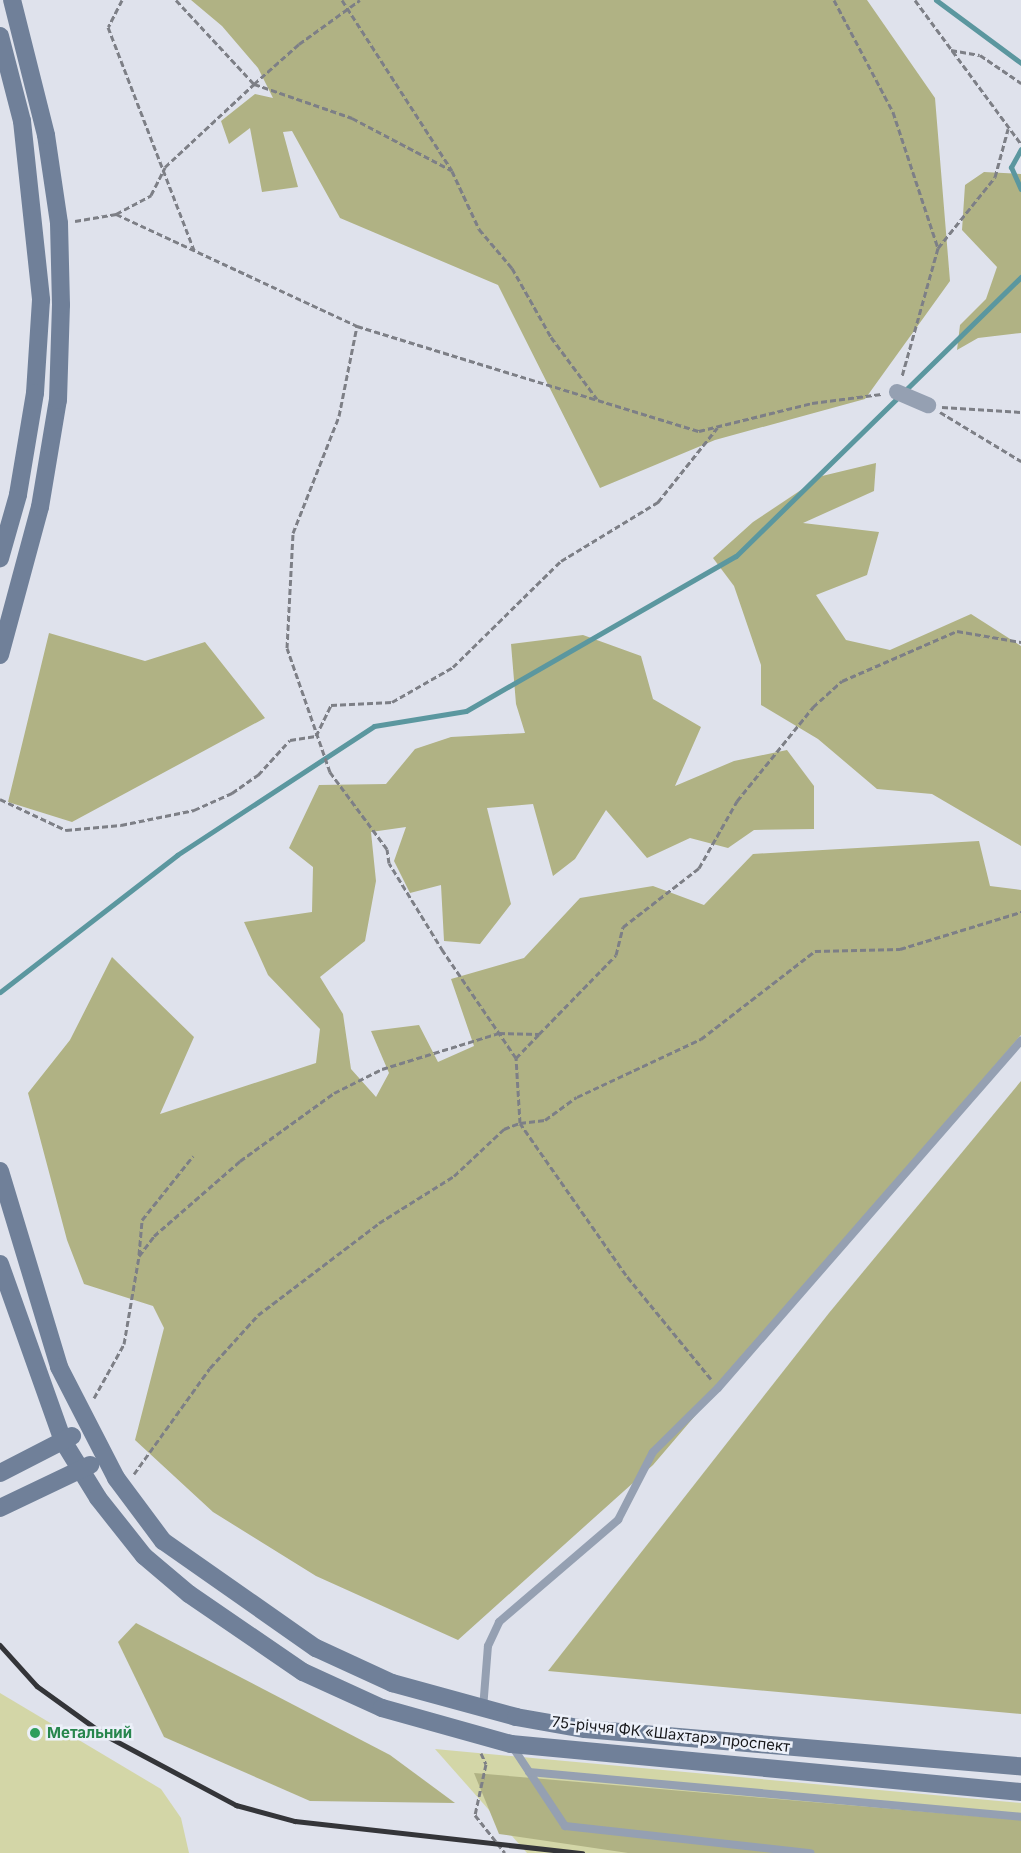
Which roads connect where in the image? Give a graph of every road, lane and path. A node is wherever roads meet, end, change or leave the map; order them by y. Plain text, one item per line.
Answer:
1 (12, 0) edge
2 (122, 0) edge
3 (176, 0) edge
4 (342, 0) edge
5 (360, 0) edge
6 (834, 0) edge
7 (915, 0) edge
8 (348, 9) junction
9 (0, 36) edge
10 (951, 51) junction
11 (1021, 83) edge
12 (254, 84) junction
13 (1008, 129) junction
14 (1021, 144) edge
15 (165, 167) junction
16 (452, 171) junction
17 (116, 214) junction
18 (59, 223) junction
19 (938, 248) junction
20 (194, 250) junction
21 (357, 326) junction
22 (897, 393) junction
23 (597, 399) junction
24 (928, 405) junction
25 (1021, 412) edge
26 (718, 426) junction
27 (1021, 461) edge
28 (0, 558) edge
29 (1021, 642) edge
30 (0, 655) edge
31 (315, 736) junction
32 (0, 799) edge
33 (1021, 912) edge
34 (500, 1033) junction
35 (539, 1034) junction
36 (1021, 1041) edge
37 (516, 1058) junction
38 (520, 1123) junction
39 (193, 1156) dead end
40 (0, 1171) edge
41 (139, 1256) junction
42 (2, 1271) edge
43 (718, 1388) junction
44 (87, 1427) junction
45 (63, 1441) junction
46 (103, 1458) junction
47 (80, 1470) junction
48 (0, 1473) edge
49 (125, 1491) junction
50 (0, 1508) edge
51 (483, 1709) junction
52 (474, 1735) junction
53 (511, 1744) junction
54 (1021, 1766) edge
55 (530, 1772) junction
56 (1021, 1792) edge
57 (1021, 1817) edge
58 (505, 1853) edge
59 (811, 1853) edge

1 - 18 main road
2 - 15 path
3 - 12 path
4 - 8 path
5 - 8 path
6 - 19 path
7 - 10 path
8 - 12 path
8 - 16 path
9 - 28 main road
10 - 11 path
10 - 13 path
12 - 15 path
12 - 16 path
13 - 14 path
13 - 19 path
15 - 17 path
15 - 20 path
16 - 23 path
17 - 18 path
17 - 20 path
18 - 30 main road
19 - 22 path
20 - 21 path
21 - 23 path
21 - 31 path
22 - 24 street
22 - 26 path
23 - 26 path
24 - 25 path
24 - 27 path
26 - 31 path
29 - 35 path
31 - 32 path
31 - 34 path
33 - 38 path
34 - 35 path
34 - 37 path
34 - 41 path
35 - 37 path
36 - 43 lane
37 - 38 path
38 - 43 path
38 - 49 path
39 - 41 path
40 - 44 main road, 75-річчя ФК «Шахтар» проспект
41 - 44 path
42 - 45 main road, 75-річчя ФК «Шахтар» проспект
43 - 51 lane
44 - 45 main road
44 - 46 main road, 75-річчя ФК «Шахтар» проспект
45 - 47 main road, 75-річчя ФК «Шахтар» проспект
45 - 48 main road
46 - 47 main road
46 - 49 main road, 75-річчя ФК «Шахтар» проспект
47 - 50 main road
47 - 52 main road, 75-річчя ФК «Шахтар» проспект
49 - 51 main road, 75-річчя ФК «Шахтар» проспект
51 - 54 main road, 75-річчя ФК «Шахтар» проспект
52 - 53 main road, 75-річчя ФК «Шахтар» проспект
52 - 58 path
53 - 55 lane
53 - 56 main road, 75-річчя ФК «Шахтар» проспект
55 - 57 lane
55 - 59 lane

